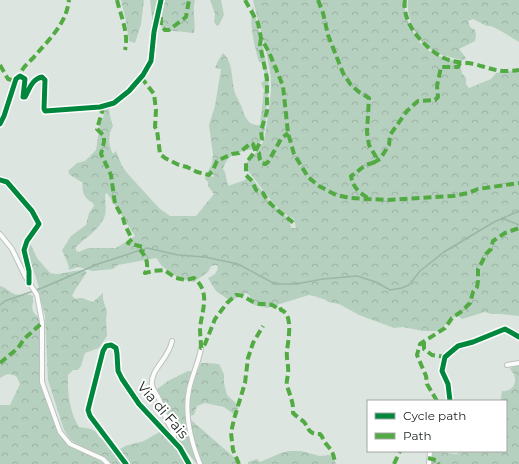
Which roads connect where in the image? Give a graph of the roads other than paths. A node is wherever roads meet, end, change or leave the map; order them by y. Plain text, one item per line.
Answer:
1 (161, 0) edge
2 (0, 124) edge
3 (0, 180) edge
4 (0, 234) edge
5 (29, 282) junction
6 (519, 337) edge
7 (172, 341) dead end
8 (201, 348) dead end
9 (519, 363) edge
10 (507, 365) dead end
11 (450, 400) edge
12 (174, 442) junction
13 (430, 452) edge
14 (108, 464) edge
15 (126, 464) edge
16 (189, 464) edge
17 (200, 464) edge
18 (429, 464) edge

1 - 2 street
3 - 5 street
4 - 5 street
5 - 14 street
6 - 11 street
7 - 12 street
8 - 17 street
9 - 10 street
12 - 15 street, Via di Fais
12 - 16 street, Via di Fais
13 - 18 street

